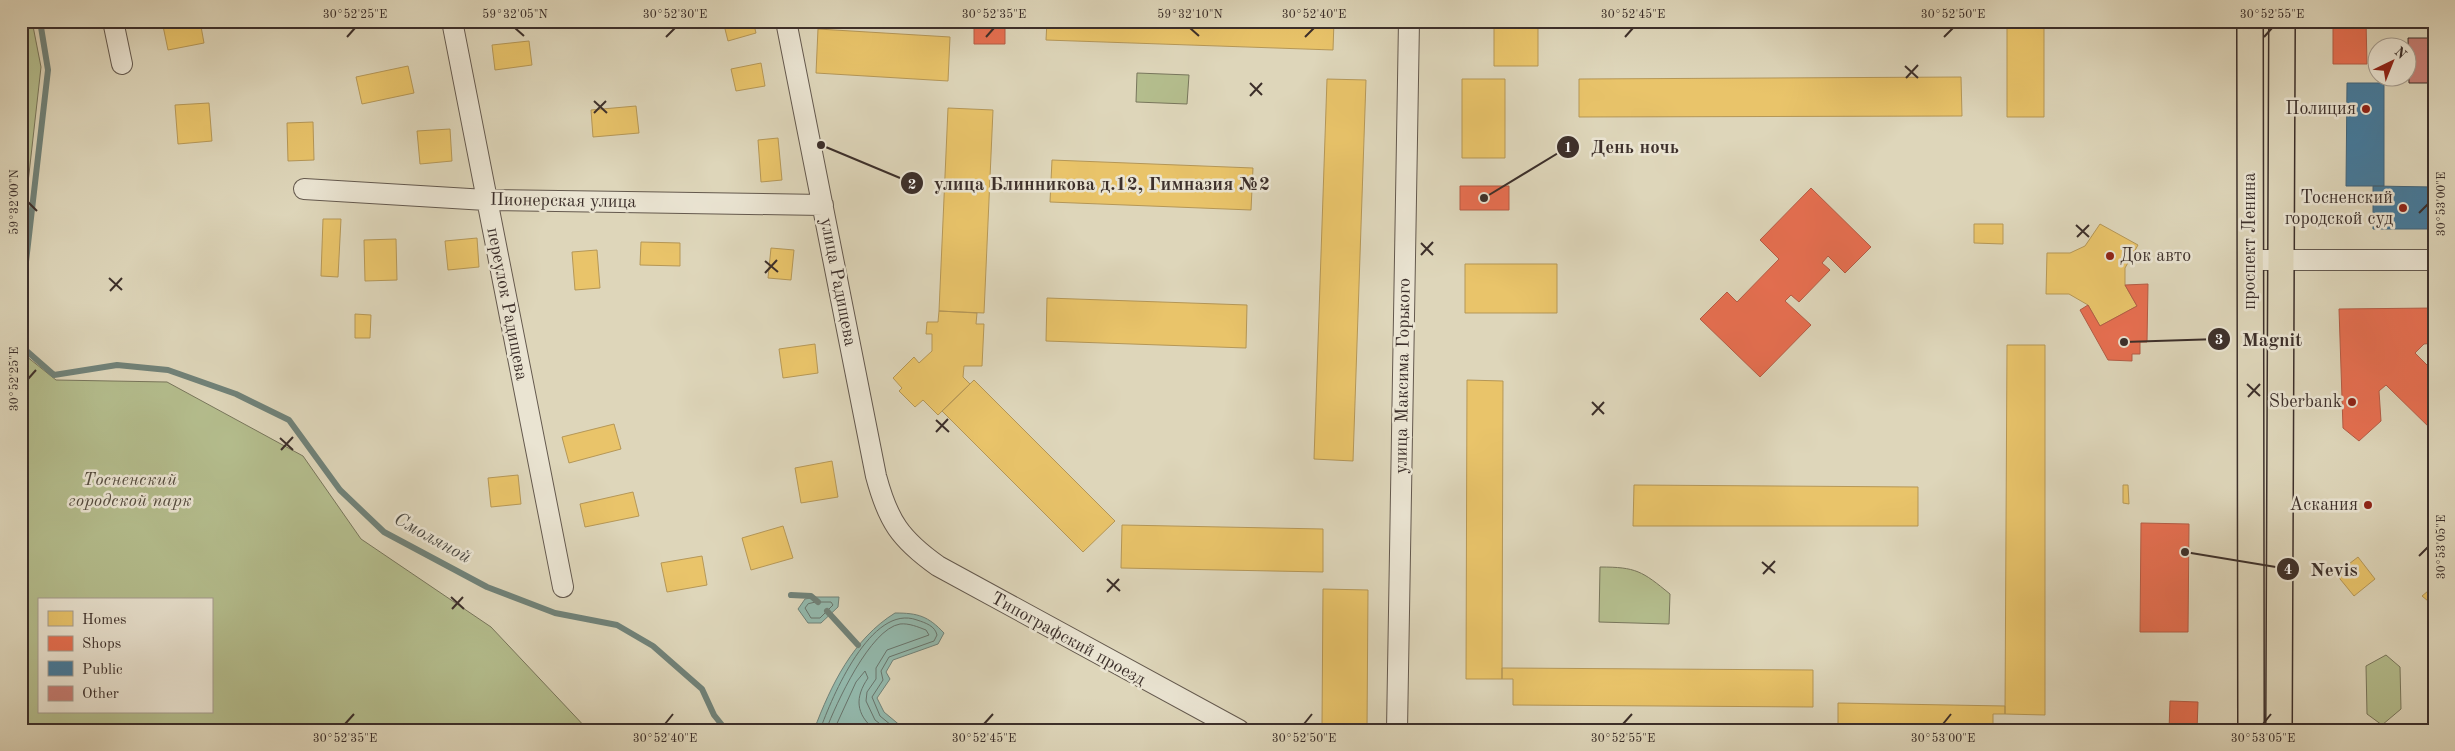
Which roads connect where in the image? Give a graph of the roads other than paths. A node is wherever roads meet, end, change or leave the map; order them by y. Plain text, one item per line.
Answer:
1 (113, 21) edge
2 (452, 21) edge
3 (786, 21) edge
4 (1409, 21) edge
5 (2250, 21) edge
6 (2282, 21) edge
7 (122, 64) dead end
8 (304, 189) dead end
9 (486, 200) junction
10 (822, 205) junction
11 (2250, 260) junction
12 (2281, 260) junction
13 (2434, 260) edge
14 (904, 538) joint
15 (563, 587) dead end
16 (1239, 730) edge
17 (1397, 730) edge
18 (2250, 730) edge
19 (2279, 730) edge

1 - 7 street
2 - 9 street, переулок Радищева
3 - 10 street, улица Радищева
4 - 17 street, улица Максима Горького
5 - 11 main road, проспект Ленина
6 - 12 main road, проспект Ленина
8 - 9 street, Пионерская улица
9 - 10 street, Пионерская улица
9 - 15 street, переулок Радищева
10 - 14 street, улица Радищева
11 - 12 street
11 - 18 main road, проспект Ленина
12 - 13 street
12 - 19 main road, проспект Ленина
14 - 16 street, Типографский проезд

